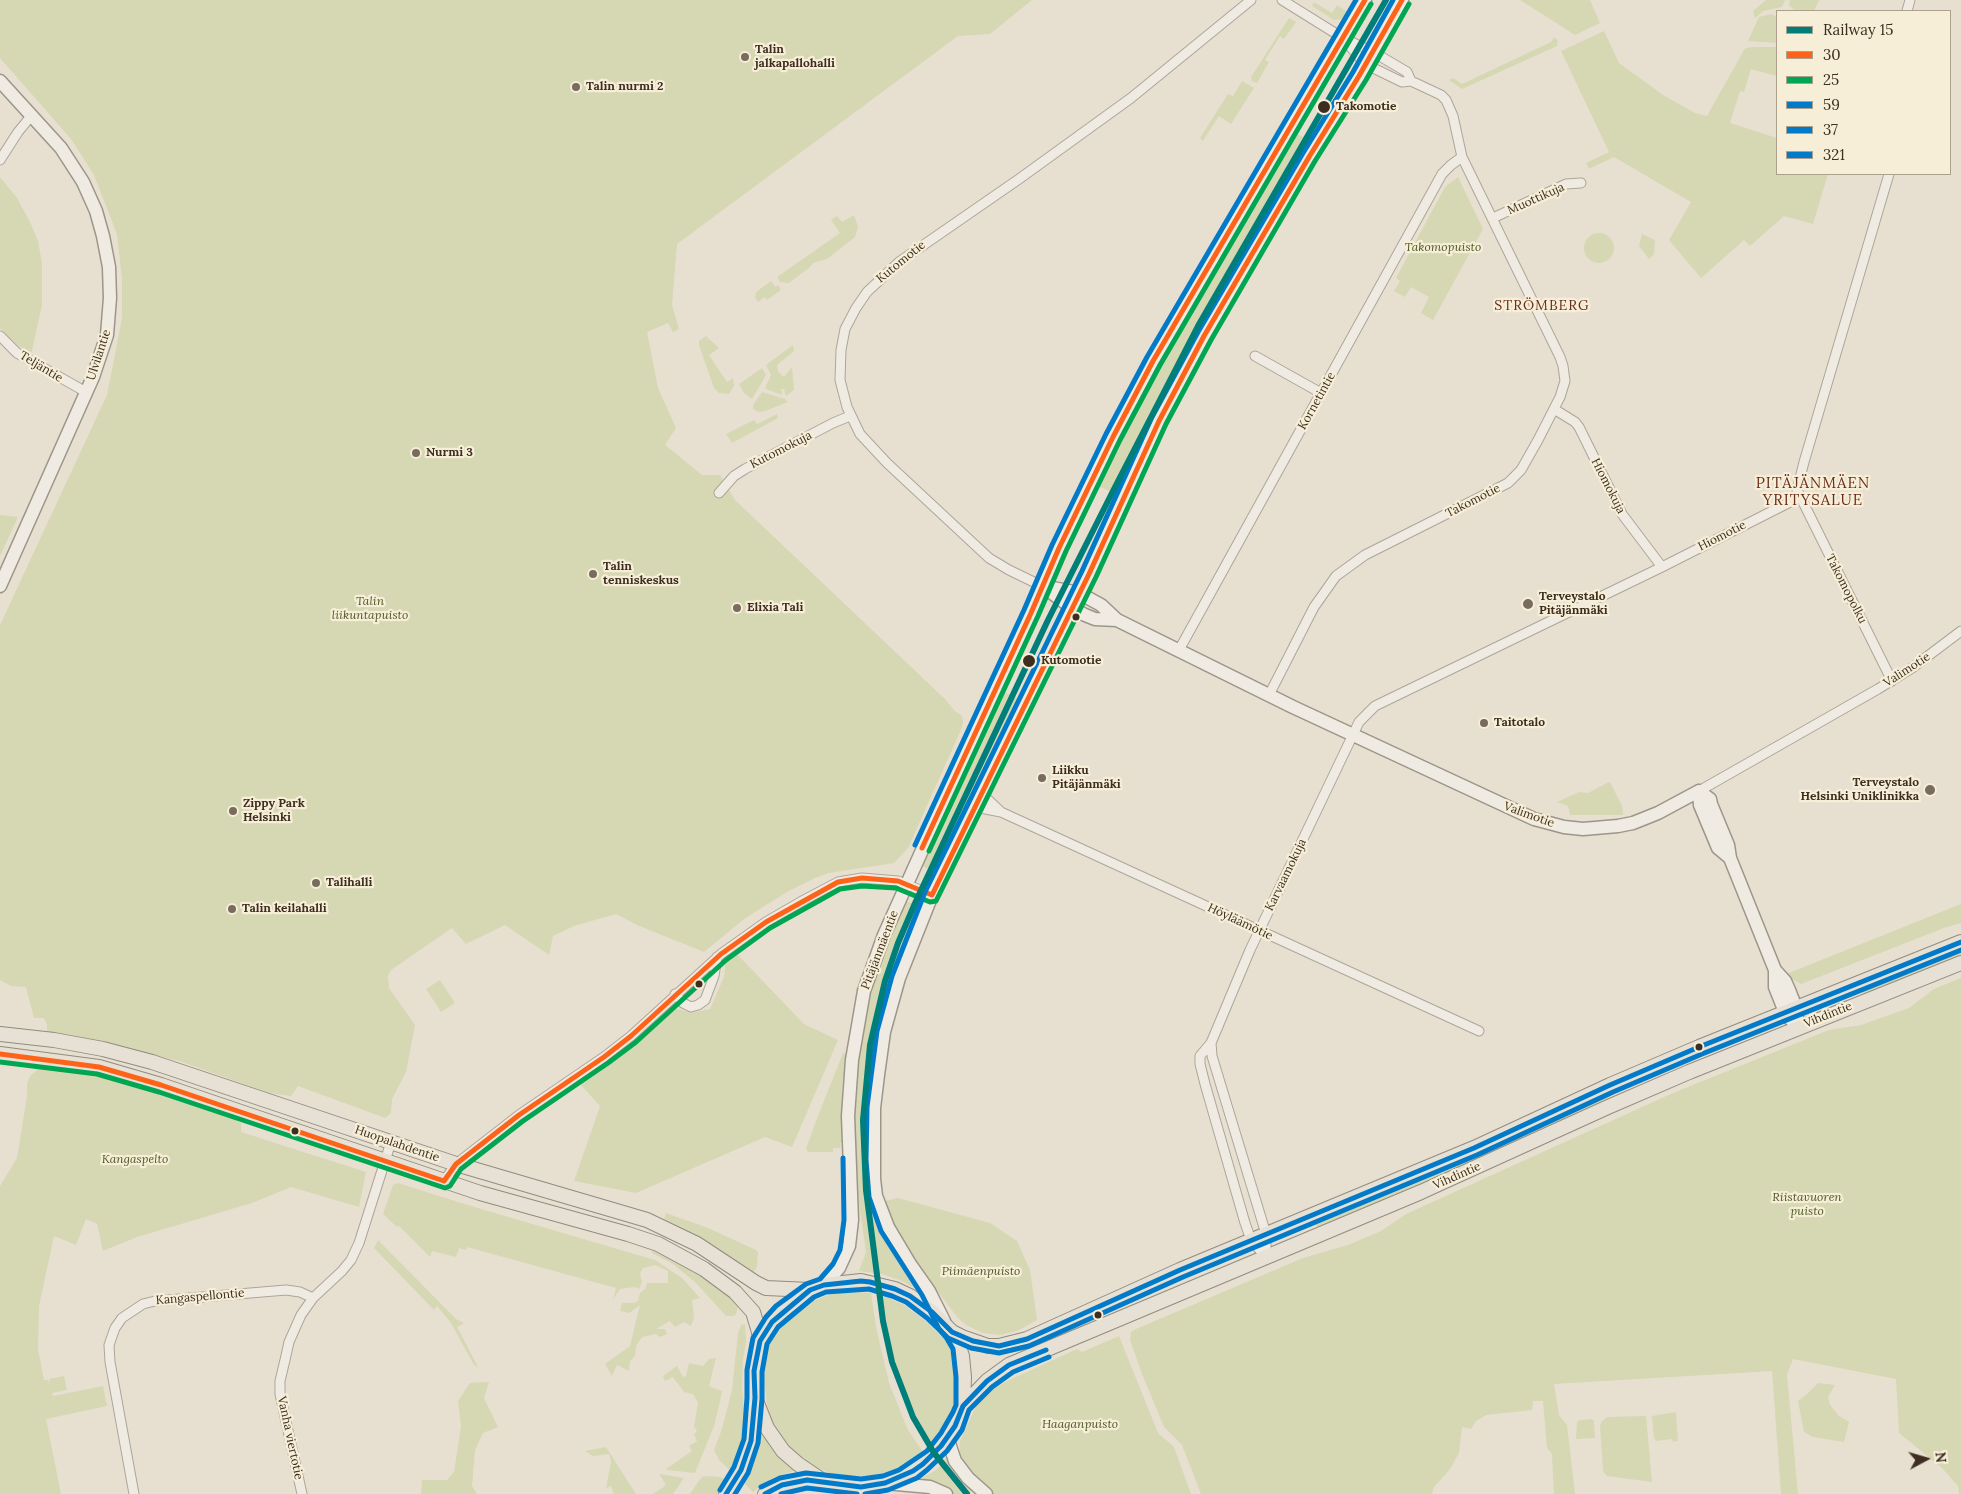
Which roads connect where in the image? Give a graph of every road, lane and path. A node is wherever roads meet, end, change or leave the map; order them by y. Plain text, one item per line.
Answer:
1 (1252, 0) edge
2 (1282, 0) edge
3 (1365, 0) edge
4 (1402, 0) edge
5 (1343, 38) junction
6 (1373, 52) junction
7 (1366, 64) junction
8 (0, 81) edge
9 (1411, 81) junction
10 (32, 115) junction
11 (1462, 157) junction
12 (0, 160) edge
13 (1889, 175) edge
14 (1581, 183) dead end
15 (1493, 218) junction
16 (0, 336) edge
17 (1255, 356) dead end
18 (86, 392) junction
19 (1321, 393) junction
20 (1554, 409) junction
21 (850, 416) junction
22 (720, 493) dead end
23 (1800, 497) junction
24 (1662, 567) junction
25 (0, 586) edge
26 (1042, 586) junction
27 (1080, 593) junction
28 (1072, 608) junction
29 (1117, 620) junction
30 (1961, 632) edge
31 (1179, 650) junction
32 (1892, 681) junction
33 (1269, 695) junction
34 (1353, 735) junction
35 (1699, 791) junction
36 (982, 794) junction
37 (975, 807) junction
38 (1001, 812) junction
39 (906, 884) junction
40 (932, 895) junction
41 (1259, 931) junction
42 (1961, 942) edge
43 (717, 957) junction
44 (1961, 963) edge
45 (675, 994) junction
46 (1790, 1010) junction
47 (1798, 1027) junction
48 (1479, 1031) dead end
49 (0, 1034) edge
50 (1211, 1043) junction
51 (0, 1054) edge
52 (391, 1142) junction
53 (385, 1161) junction
54 (456, 1164) junction
55 (444, 1181) junction
56 (1266, 1234) junction
57 (1251, 1240) junction
58 (1266, 1257) junction
59 (824, 1285) junction
60 (810, 1290) junction
61 (313, 1298) junction
62 (949, 1328) junction
63 (760, 1341) junction
64 (755, 1398) junction
65 (963, 1406) junction
66 (947, 1437) junction
67 (823, 1481) junction
68 (885, 1483) junction
69 (134, 1494) edge
70 (302, 1494) edge
71 (726, 1494) edge
72 (765, 1494) edge
73 (946, 1494) edge
74 (986, 1494) edge

1 - 21 street, Kutomotie
2 - 5 street
3 - 5 main road, Pitäjänmäentie
4 - 6 main road
5 - 6 street, Takomotie
5 - 7 street, Takomotie
5 - 26 main road, Pitäjänmäentie
6 - 7 main road
6 - 9 street, Takomotie
7 - 9 street, Takomotie
7 - 27 main road
8 - 10 main road, Ulvilantie
9 - 11 street, Takomotie
10 - 12 street
10 - 18 main road, Ulvilantie
11 - 15 street, Takomotie
11 - 19 street, Kornetintie
13 - 23 street
14 - 15 street, Muottikuja
15 - 20 street, Takomotie
16 - 18 street, Teljäntie
17 - 19 street
18 - 25 main road, Ulvilantie
19 - 31 street, Kornetintie
20 - 24 street, Hiomokuja
20 - 33 street, Takomotie
21 - 22 street, Kutomokuja
21 - 26 street, Kutomotie
23 - 24 street, Hiomotie
23 - 32 street, Takomopolku
24 - 34 street, Hiomotie
26 - 27 main road, Valimotie
26 - 28 main road, Valimotie
26 - 39 main road, Pitäjänmäentie
27 - 28 main road
27 - 29 main road, Valimotie
28 - 29 main road, Valimotie
28 - 36 main road
29 - 31 main road, Valimotie
30 - 32 street, Valimotie
31 - 33 main road, Valimotie
32 - 35 street, Valimotie
33 - 34 main road, Valimotie
34 - 35 main road, Valimotie
34 - 41 street, Karvaamokuja
35 - 46 main road
36 - 37 main road
36 - 38 street, Höyläämötie
37 - 38 street, Höyläämötie
37 - 40 main road
38 - 41 street, Höyläämötie
39 - 40 street
39 - 43 street
39 - 59 main road, Pitäjänmäentie
40 - 62 main road
41 - 48 street, Höyläämötie
41 - 50 street, Karvaamokuja
42 - 46 main road, Vihdintie
43 - 45 street
43 - 45 street
44 - 47 main road, Vihdintie
45 - 54 street
46 - 47 main road
46 - 56 main road, Vihdintie
47 - 58 main road, Vihdintie
49 - 52 main road, Huopalahdentie
50 - 56 street
50 - 57 street, Karvaamokuja
51 - 53 main road, Huopalahdentie
52 - 53 street, Vanha viertotie
52 - 54 main road, Huopalahdentie
53 - 55 main road, Huopalahdentie
53 - 61 street, Vanha viertotie
54 - 55 street
54 - 60 main road, Huopalahdentie
55 - 63 main road, Huopalahdentie
56 - 57 main road, Vihdintie
56 - 58 street
57 - 58 street, Karvaamokuja
57 - 62 main road, Vihdintie
58 - 65 main road, Vihdintie
59 - 60 main road
59 - 62 main road
60 - 63 main road
61 - 69 street, Kangaspellontie
61 - 70 street, Vanha viertotie
62 - 65 main road
63 - 64 main road
64 - 67 main road
64 - 71 main road
65 - 66 main road
66 - 68 main road
66 - 74 main road
67 - 68 main road
67 - 72 main road
68 - 73 main road

